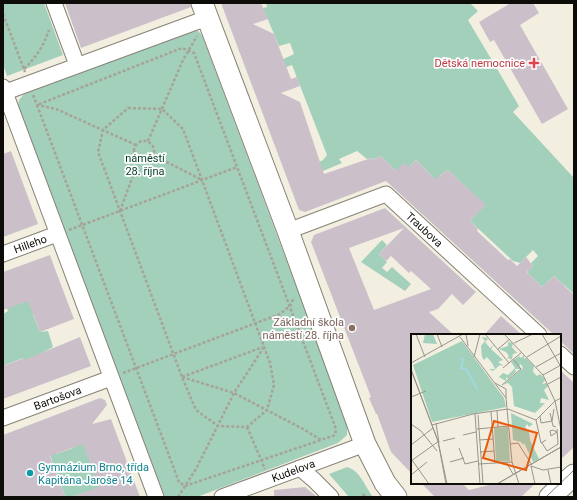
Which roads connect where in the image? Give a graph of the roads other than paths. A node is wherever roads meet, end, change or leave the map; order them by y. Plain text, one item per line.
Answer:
1 (55, 6) edge
2 (204, 10) edge
3 (77, 65) junction
4 (4, 91) edge
5 (288, 231) junction
6 (58, 234) junction
7 (3, 254) edge
8 (538, 334) edge
9 (561, 355) edge
10 (574, 367) edge
11 (111, 378) junction
12 (3, 418) edge
13 (364, 444) junction
14 (300, 468) junction
15 (574, 474) edge
16 (156, 497) edge
17 (222, 497) edge
18 (331, 497) edge
19 (396, 497) edge
20 (550, 497) edge

1 - 3 street
2 - 3 street
2 - 5 street
3 - 4 street
4 - 6 street
5 - 8 street, Traubova
5 - 13 street
6 - 7 street, Hilleho
6 - 11 street
9 - 10 street
11 - 12 street, Bartošova
11 - 16 street
13 - 14 street, Kudelova
13 - 19 street
14 - 17 street, Kudelova
14 - 18 street
15 - 20 street

